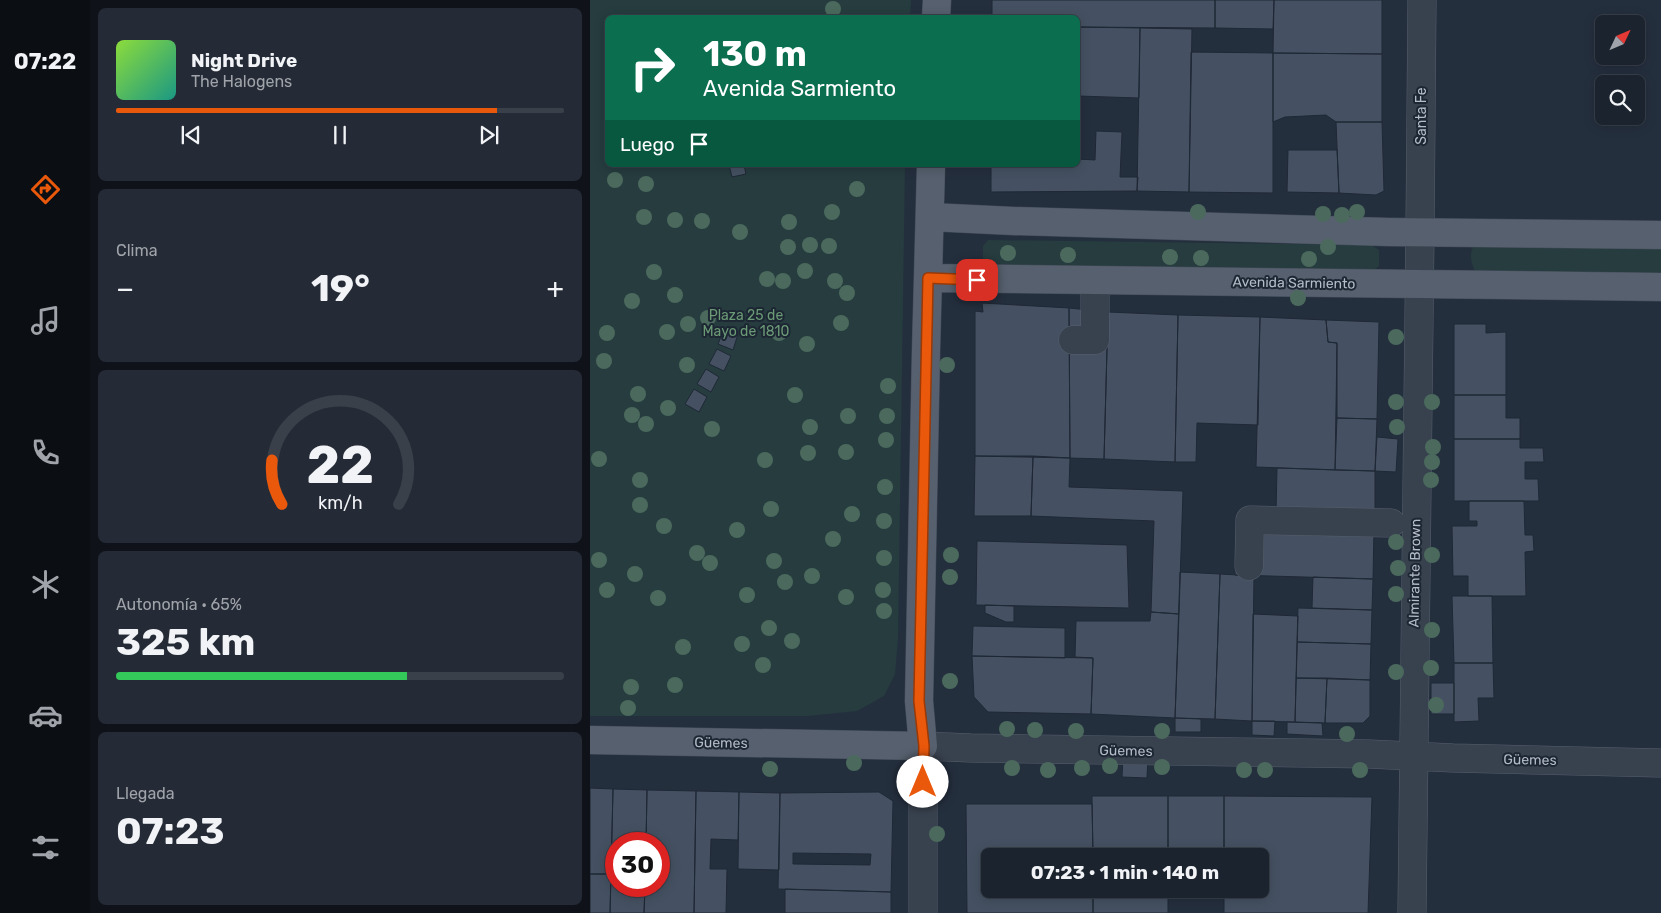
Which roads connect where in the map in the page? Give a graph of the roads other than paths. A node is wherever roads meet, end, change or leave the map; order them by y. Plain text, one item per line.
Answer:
1 (937, 0) edge
2 (1422, 0) edge
3 (936, 15) edge
4 (931, 167) edge
5 (930, 226) junction
6 (1420, 232) junction
7 (1661, 236) edge
8 (928, 278) junction
9 (1095, 281) junction
10 (1419, 284) junction
11 (1661, 287) edge
12 (1073, 340) dead end
13 (1391, 523) dead end
14 (1249, 566) dead end
15 (590, 740) edge
16 (924, 746) junction
17 (1413, 757) junction
18 (1661, 763) edge
19 (922, 913) edge
20 (1412, 913) edge

1 - 3 main road
2 - 6 street, Santa Fe
4 - 5 main road
5 - 6 main road
5 - 8 main road
6 - 7 main road
6 - 10 street, Almirante Brown
8 - 9 main road, Avenida Sarmiento
8 - 16 main road
9 - 10 main road, Avenida Sarmiento
9 - 12 street
10 - 11 main road, Avenida Sarmiento
10 - 17 street, Almirante Brown
13 - 14 street
15 - 16 main road, Güemes
16 - 17 street, Güemes
16 - 19 street
17 - 18 street, Güemes
17 - 20 street, Almirante Brown

